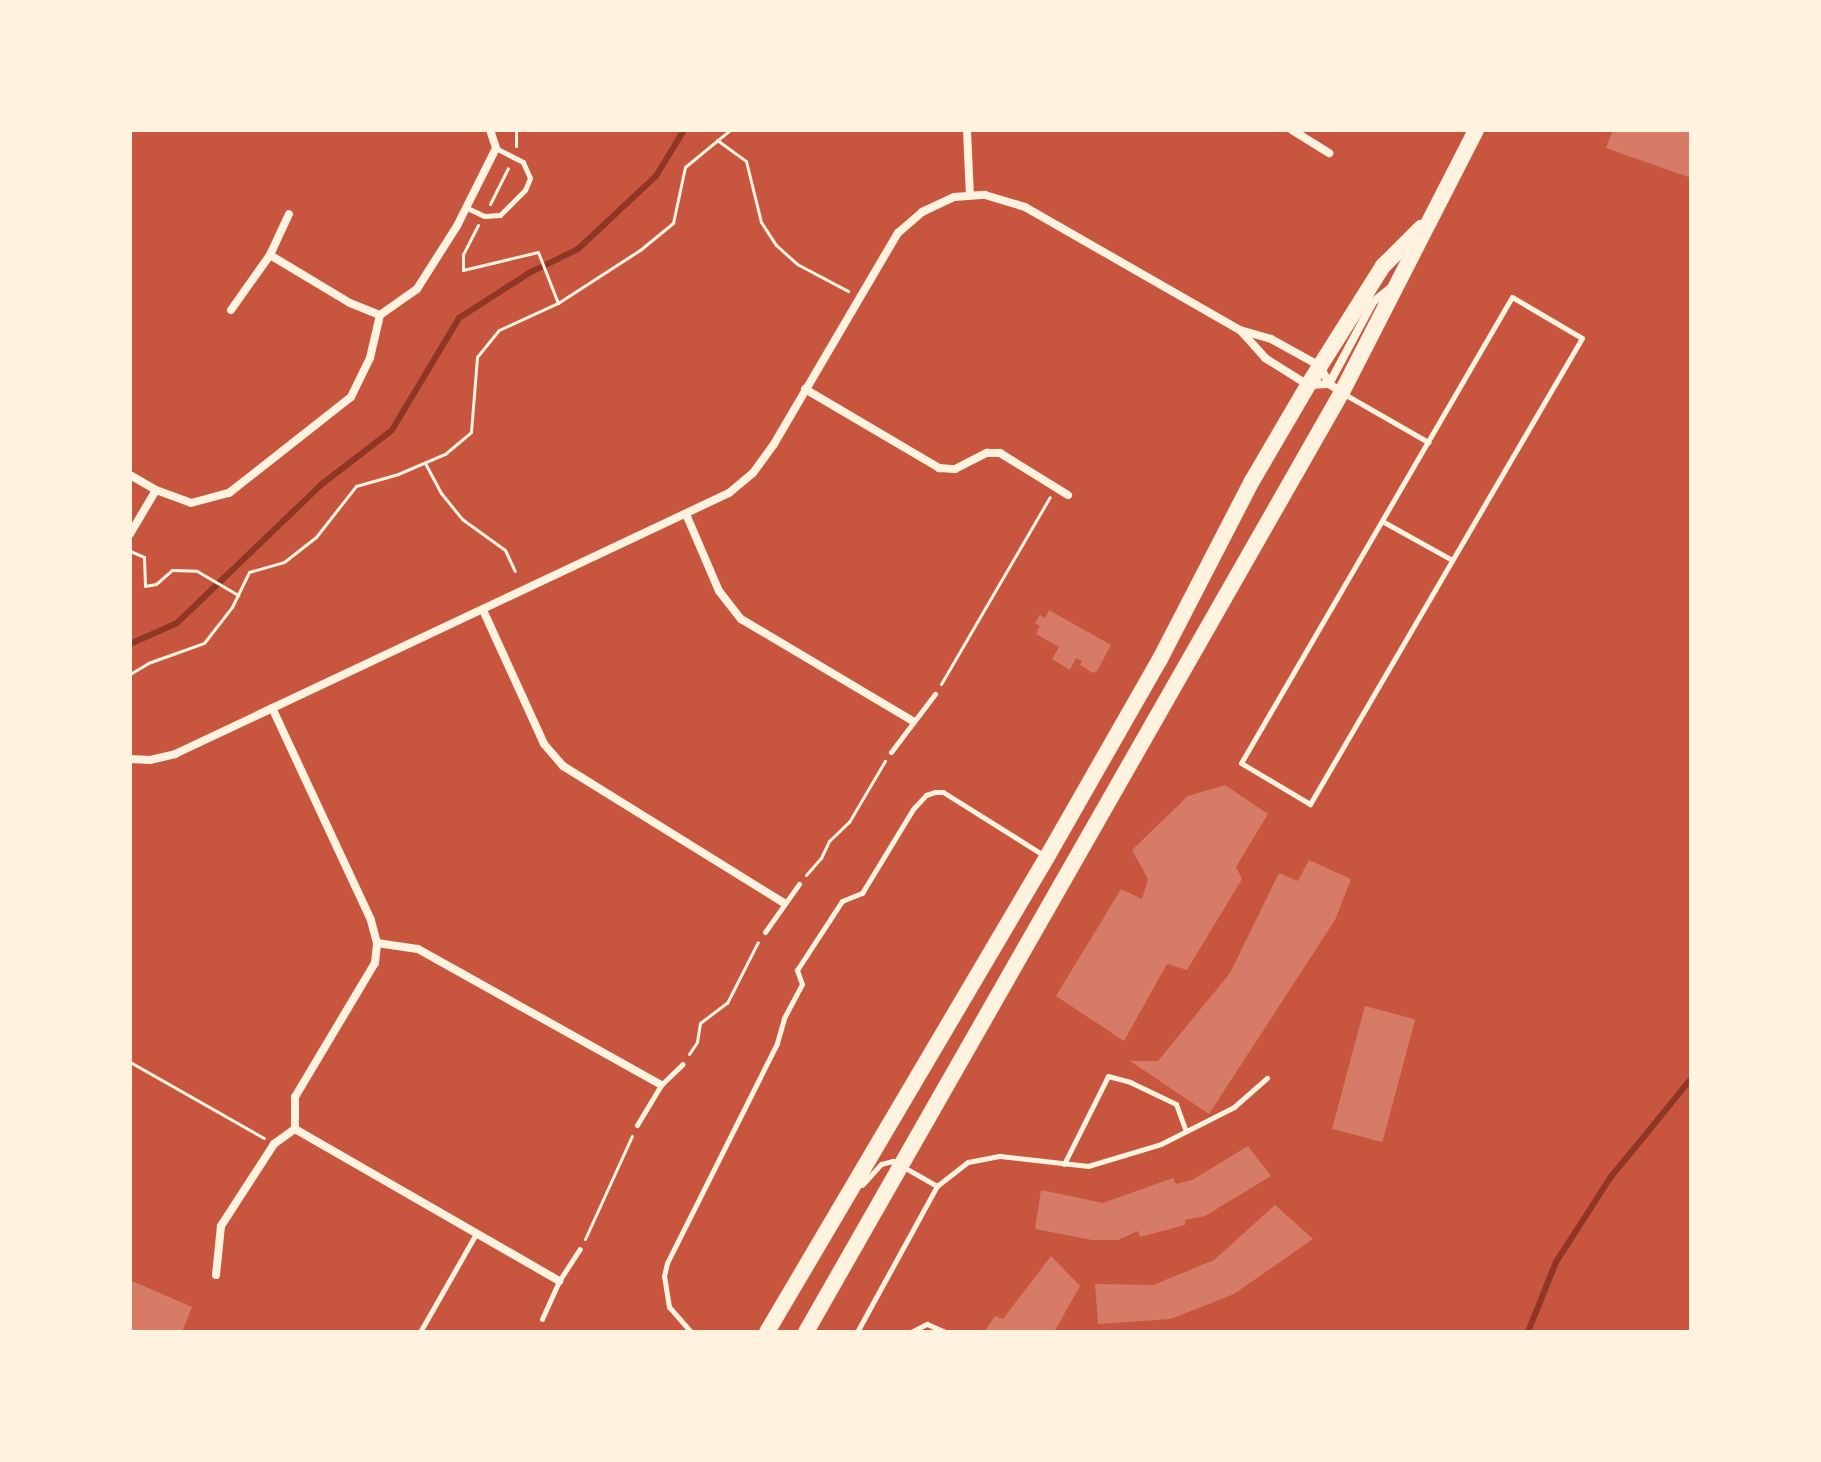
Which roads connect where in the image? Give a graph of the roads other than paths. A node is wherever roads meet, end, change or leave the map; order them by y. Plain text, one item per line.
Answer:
1 (490, 130) edge
2 (967, 130) edge
3 (1292, 130) edge
4 (1476, 130) edge
5 (496, 148) junction
6 (1329, 153) dead end
7 (970, 195) junction
8 (465, 207) junction
9 (289, 214) dead end
10 (1433, 215) junction
11 (270, 255) junction
12 (231, 310) dead end
13 (380, 315) junction
14 (1240, 330) junction
15 (1320, 366) junction
16 (1308, 385) junction
17 (1336, 388) junction
18 (805, 389) junction
19 (1428, 442) junction
20 (130, 475) edge
21 (156, 490) junction
22 (1068, 495) dead end
23 (686, 514) junction
24 (1382, 521) junction
25 (130, 534) edge
26 (1452, 560) junction
27 (483, 610) junction
28 (935, 694) road end
29 (272, 708) junction
30 (913, 721) junction
31 (891, 752) road end
32 (130, 759) edge
33 (1047, 857) junction
34 (799, 884) road end
35 (784, 903) junction
36 (765, 932) road end
37 (377, 943) junction
38 (683, 1064) road end
39 (1267, 1078) dead end
40 (661, 1085) junction
41 (637, 1125) road end
42 (295, 1129) junction
43 (1186, 1131) junction
44 (1064, 1164) junction
45 (901, 1165) junction
46 (937, 1186) junction
47 (845, 1203) junction
48 (476, 1234) junction
49 (580, 1249) road end
50 (216, 1275) dead end
51 (559, 1281) junction
52 (542, 1319) dead end
53 (420, 1332) edge
54 (691, 1332) edge
55 (767, 1332) edge
56 (806, 1332) edge
57 (857, 1332) edge
58 (911, 1332) edge
59 (945, 1332) edge

1 - 5 street
2 - 7 street
3 - 6 street
4 - 10 main road
5 - 8 street
5 - 8 lane
7 - 14 street
7 - 18 street
8 - 13 street
9 - 11 street
10 - 15 main road
10 - 17 main road
11 - 12 street
11 - 13 street
13 - 21 street
14 - 15 street
14 - 16 street
15 - 16 main road
15 - 17 street
16 - 17 street
16 - 33 main road
17 - 19 lane
17 - 45 main road
18 - 22 street
18 - 23 street
19 - 24 lane
19 - 26 lane
20 - 21 street
21 - 25 street
23 - 27 street
23 - 30 street
24 - 26 lane
24 - 26 lane
27 - 29 street
27 - 35 street
28 - 30 lane
29 - 32 street
29 - 37 street
30 - 31 lane
33 - 47 main road
33 - 54 lane
34 - 35 lane
35 - 36 lane
37 - 40 street
37 - 42 street
38 - 40 lane
39 - 43 lane
40 - 41 lane
42 - 48 street
42 - 50 street
43 - 44 lane
43 - 44 lane
44 - 46 lane
45 - 46 lane
45 - 47 lane
45 - 56 main road
46 - 57 lane
47 - 55 main road
48 - 51 street
48 - 53 lane
49 - 51 lane
51 - 52 lane
58 - 59 lane

